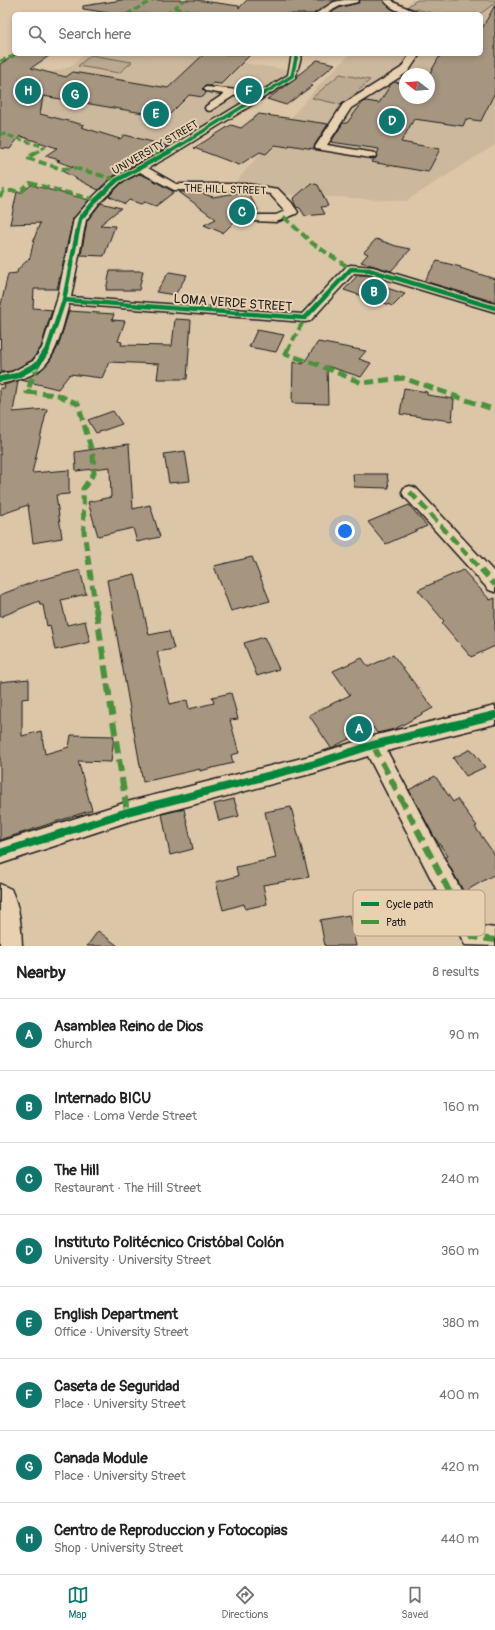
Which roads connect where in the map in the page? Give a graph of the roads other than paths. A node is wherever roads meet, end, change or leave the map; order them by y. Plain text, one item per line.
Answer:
1 (355, 0) edge
2 (388, 0) edge
3 (323, 12) edge
4 (411, 12) edge
5 (297, 56) edge
6 (414, 56) edge
7 (209, 89) dead end
8 (233, 92) junction
9 (263, 95) junction
10 (210, 108) dead end
11 (371, 155) dead end
12 (141, 168) junction
13 (258, 218) dead end
14 (64, 300) junction
15 (495, 308) edge
16 (0, 379) edge
17 (410, 492) dead end
18 (495, 585) edge
19 (495, 715) edge
20 (373, 745) junction
21 (0, 852) edge
22 (453, 890) edge
23 (0, 900) edge
24 (6, 946) edge

1 - 3 street
2 - 4 street
5 - 9 street, UNIVERSITY STREET
6 - 11 street
7 - 8 street
8 - 9 street
8 - 10 street
9 - 12 street, UNIVERSITY STREET
12 - 13 street, THE HILL STREET
12 - 14 street, UNIVERSITY STREET
14 - 15 street, LOMA VERDE STREET
14 - 16 street, UNIVERSITY STREET
17 - 18 street
19 - 20 street
20 - 21 street
20 - 22 street
23 - 24 highway

